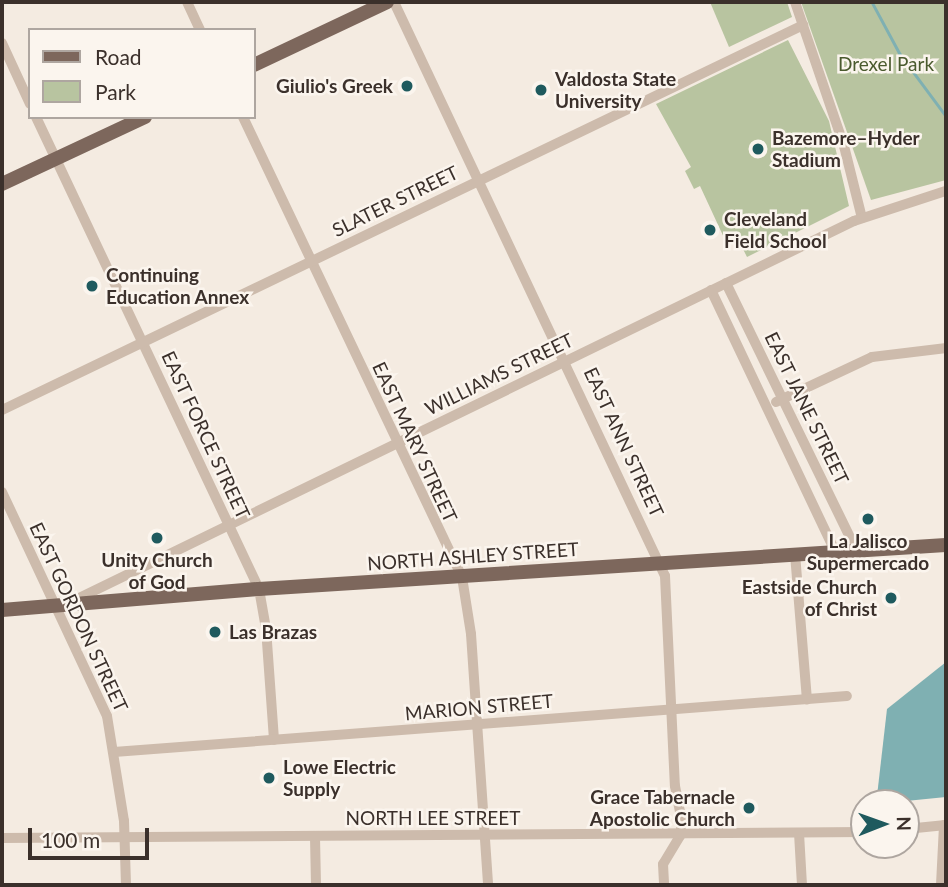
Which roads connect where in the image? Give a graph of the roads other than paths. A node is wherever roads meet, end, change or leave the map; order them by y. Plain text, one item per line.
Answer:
1 (187, 2) edge
2 (387, 2) edge
3 (394, 2) edge
4 (795, 2) edge
5 (803, 25) junction
6 (199, 28) edge
7 (2, 43) edge
8 (256, 64) edge
9 (28, 100) edge
10 (37, 119) edge
11 (141, 119) edge
12 (244, 119) edge
13 (56, 159) junction
14 (479, 180) junction
15 (2, 184) edge
16 (946, 191) edge
17 (862, 218) junction
18 (311, 261) junction
19 (726, 283) junction
20 (711, 290) junction
21 (143, 342) junction
22 (946, 348) edge
23 (567, 361) junction
24 (782, 398) junction
25 (767, 406) junction
26 (2, 410) edge
27 (396, 443) junction
28 (2, 492) edge
29 (229, 523) junction
30 (946, 545) edge
31 (856, 550) junction
32 (835, 551) junction
33 (795, 554) junction
34 (661, 564) junction
35 (462, 577) junction
36 (259, 589) junction
37 (73, 601) junction
38 (54, 603) junction
39 (2, 610) edge
40 (847, 696) dead end
41 (807, 700) junction
42 (674, 708) junction
43 (477, 726) junction
44 (274, 740) junction
45 (114, 752) junction
46 (945, 825) edge
47 (920, 828) edge
48 (799, 832) junction
49 (850, 832) edge
50 (486, 835) junction
51 (315, 836) junction
52 (680, 836) junction
53 (126, 837) junction
54 (2, 838) edge
55 (126, 885) edge
56 (316, 885) edge
57 (488, 885) edge
58 (664, 885) edge
59 (802, 885) edge
60 (941, 885) edge

1 - 6 street
2 - 8 main road
3 - 14 street, EAST ANN STREET
4 - 5 street
5 - 14 street, SLATER STREET
5 - 17 street
7 - 9 street
10 - 13 street, EAST FORCE STREET
11 - 13 main road
12 - 18 street, EAST MARY STREET
13 - 15 main road
13 - 21 street, EAST FORCE STREET
14 - 18 street, SLATER STREET
14 - 23 street, EAST ANN STREET
16 - 17 street, WILLIAMS STREET
17 - 19 street, WILLIAMS STREET
18 - 21 street, SLATER STREET
18 - 27 street, EAST MARY STREET
19 - 20 street, WILLIAMS STREET
19 - 24 street, EAST JANE STREET
20 - 23 street, WILLIAMS STREET
20 - 25 street, EAST JANE STREET
21 - 26 street, SLATER STREET
21 - 29 street, EAST FORCE STREET
22 - 24 street
23 - 27 street, WILLIAMS STREET
23 - 34 street, EAST ANN STREET
24 - 25 street
24 - 31 street, EAST JANE STREET
25 - 32 street, EAST JANE STREET
27 - 29 street, WILLIAMS STREET
27 - 35 street, EAST MARY STREET
28 - 38 street, EAST GORDON STREET
29 - 36 street, EAST FORCE STREET
29 - 37 street, WILLIAMS STREET
30 - 31 main road, NORTH ASHLEY STREET
31 - 32 main road, NORTH ASHLEY STREET
32 - 33 main road, NORTH ASHLEY STREET
33 - 34 main road, NORTH ASHLEY STREET
33 - 41 street
34 - 35 main road, NORTH ASHLEY STREET
34 - 42 street, EAST ANN STREET
35 - 36 main road, NORTH ASHLEY STREET
35 - 43 street, EAST MARY STREET
36 - 37 main road, NORTH ASHLEY STREET
36 - 44 street, EAST FORCE STREET
37 - 38 main road, NORTH ASHLEY STREET
38 - 39 main road, NORTH ASHLEY STREET
38 - 45 street, EAST GORDON STREET
40 - 41 street, MARION STREET
41 - 42 street, MARION STREET
42 - 43 street, MARION STREET
42 - 52 street, EAST ANN STREET
43 - 44 street, MARION STREET
43 - 50 street, EAST MARY STREET
44 - 45 street, MARION STREET
45 - 53 street, EAST GORDON STREET
46 - 47 street
46 - 60 street
48 - 49 street, NORTH LEE STREET
48 - 52 street, NORTH LEE STREET
48 - 59 street
50 - 51 street, NORTH LEE STREET
50 - 52 street, NORTH LEE STREET
50 - 57 street, EAST MARY STREET
51 - 53 street, NORTH LEE STREET
51 - 56 street
52 - 58 street
53 - 54 street, NORTH LEE STREET
53 - 55 street, EAST GORDON STREET

